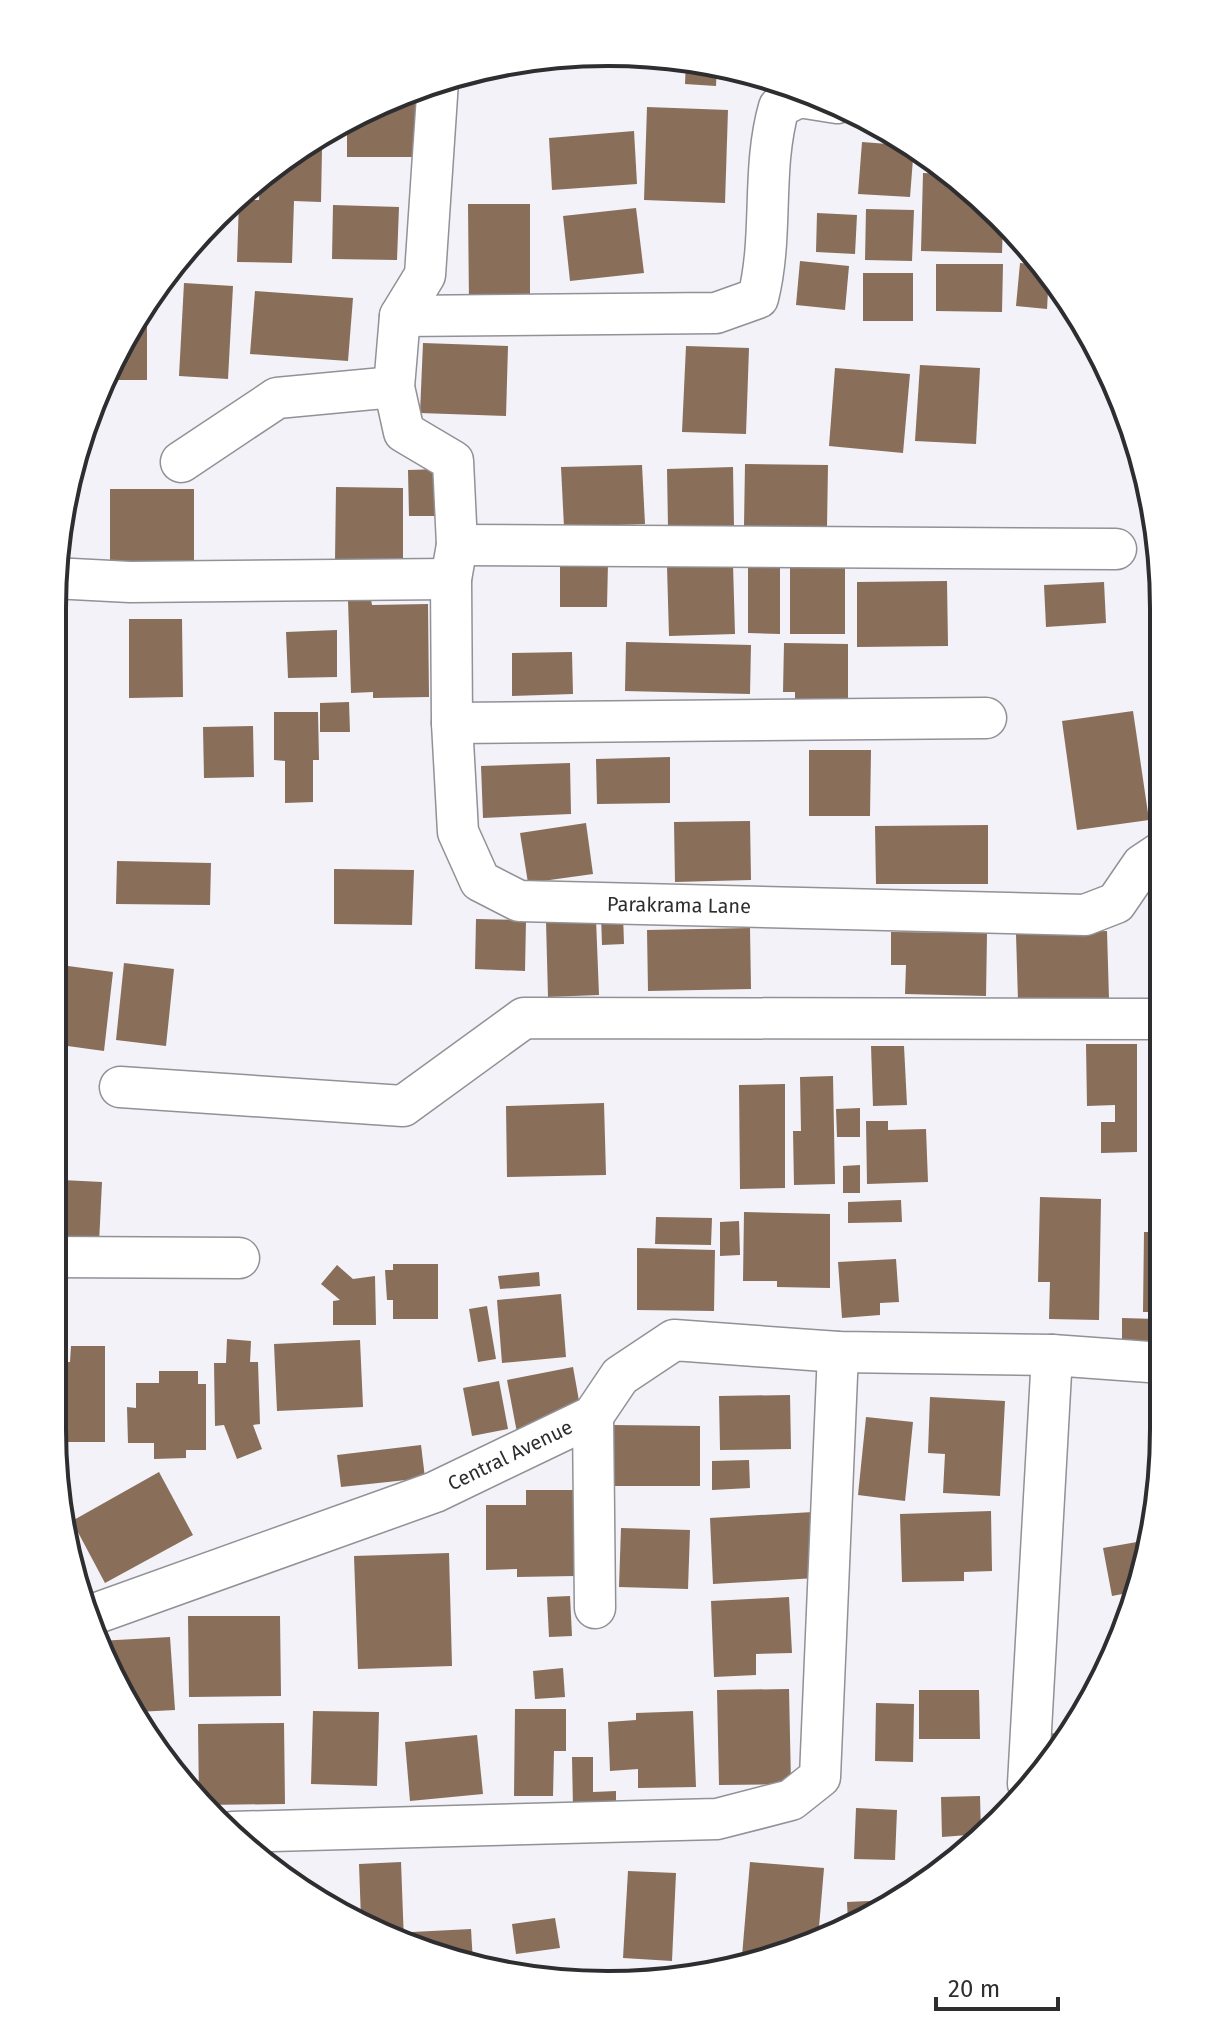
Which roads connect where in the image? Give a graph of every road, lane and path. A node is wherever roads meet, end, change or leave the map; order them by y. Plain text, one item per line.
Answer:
1 (437, 94) edge
2 (794, 99) edge
3 (400, 316) junction
4 (394, 387) junction
5 (181, 462) dead end
6 (1116, 549) dead end
7 (454, 562) junction
8 (67, 579) edge
9 (986, 718) dead end
10 (452, 723) junction
11 (1150, 860) edge
12 (1150, 1019) edge
13 (120, 1087) dead end
14 (66, 1257) edge
15 (239, 1258) dead end
16 (838, 1352) junction
17 (1052, 1355) junction
18 (1150, 1362) edge
19 (593, 1416) junction
20 (595, 1608) dead end
21 (98, 1613) edge
22 (1029, 1770) edge
23 (246, 1832) edge

1 - 3 street
2 - 3 street
3 - 4 street
4 - 5 street
4 - 7 street, Parakrama Lane
6 - 7 street
7 - 8 street
7 - 10 street, Parakrama Lane
9 - 10 street
10 - 11 street, Parakrama Lane
12 - 13 street
14 - 15 street
16 - 17 street, Central Avenue
16 - 19 street, Central Avenue
16 - 23 street
17 - 18 street, Central Avenue
17 - 22 street
19 - 20 street
19 - 21 street, Central Avenue

